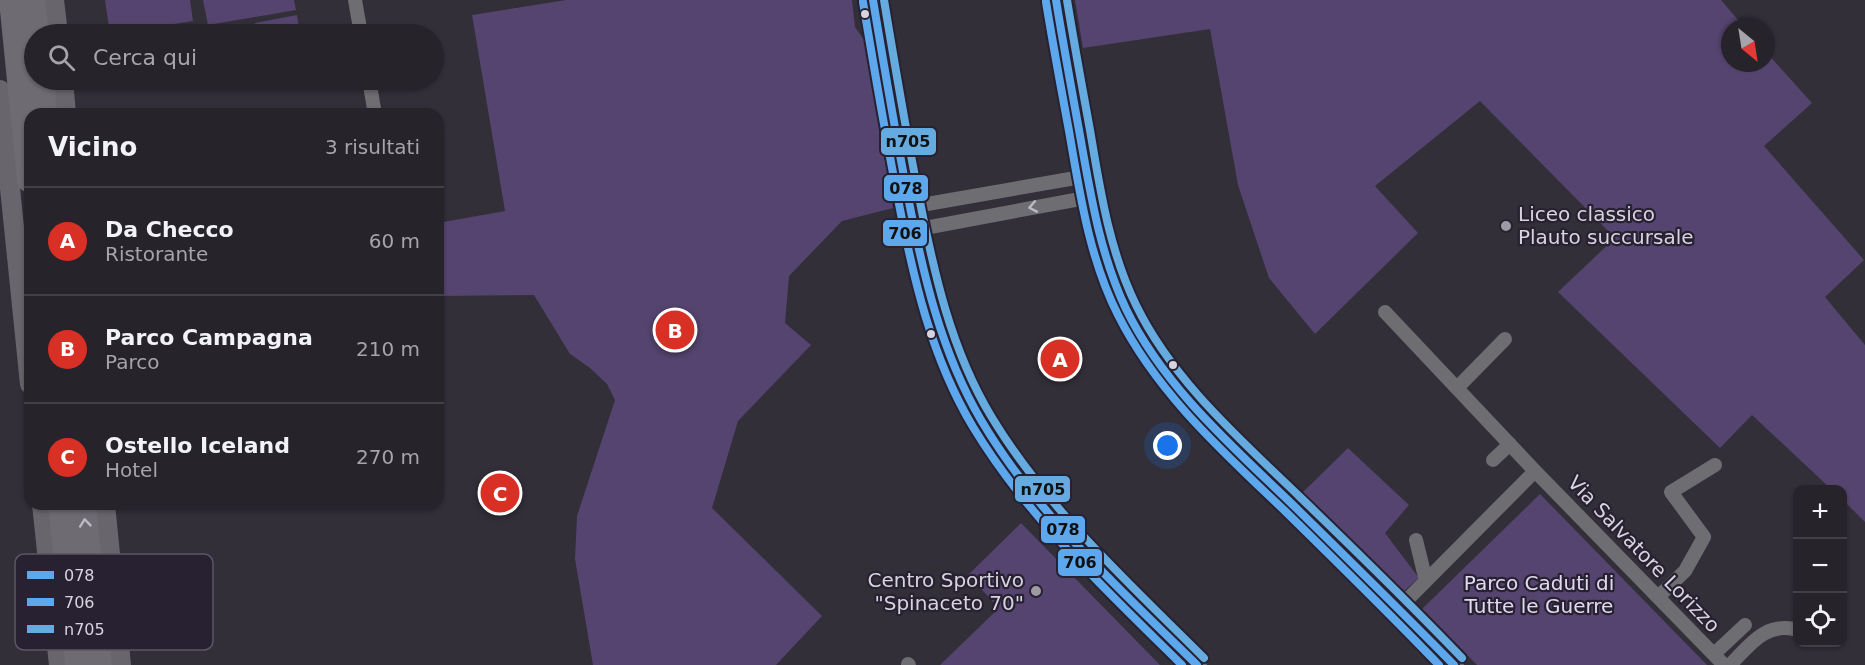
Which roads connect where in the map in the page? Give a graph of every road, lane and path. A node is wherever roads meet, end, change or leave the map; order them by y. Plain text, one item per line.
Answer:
1 (12, 0) edge
2 (32, 0) edge
3 (37, 0) edge
4 (54, 0) edge
5 (355, 0) edge
6 (873, 0) edge
7 (1056, 0) edge
8 (30, 24) edge
9 (36, 24) edge
10 (37, 24) edge
11 (42, 24) edge
12 (359, 24) edge
13 (0, 90) edge
14 (34, 90) edge
15 (42, 90) edge
16 (64, 90) edge
17 (371, 90) edge
18 (33, 108) edge
19 (43, 108) edge
20 (65, 108) edge
21 (374, 108) edge
22 (1087, 176) junction
23 (1091, 196) junction
24 (910, 207) junction
25 (914, 230) junction
26 (1385, 312) dead end
27 (24, 325) edge
28 (1504, 339) dead end
29 (1457, 388) junction
30 (1510, 444) junction
31 (1492, 460) dead end
32 (1715, 465) dead end
33 (1535, 471) junction
34 (43, 510) edge
35 (62, 510) edge
36 (84, 510) edge
37 (106, 510) edge
38 (1416, 540) dead end
39 (47, 554) edge
40 (66, 554) edge
41 (88, 554) edge
42 (110, 554) edge
43 (1426, 581) junction
44 (1658, 597) junction
45 (1399, 608) junction
46 (1745, 625) dead end
47 (1793, 629) edge
48 (57, 650) edge
49 (76, 650) edge
50 (98, 650) edge
51 (120, 650) edge
52 (1714, 654) junction
53 (58, 665) edge
54 (78, 665) edge
55 (99, 665) edge
56 (121, 665) edge
57 (1197, 665) edge
58 (1454, 665) edge
59 (1724, 665) edge
60 (1730, 665) edge

1 - 8 highway
2 - 9 highway
3 - 10 highway
4 - 11 street
5 - 12 street
6 - 24 street
7 - 22 street
13 - 27 street
14 - 18 highway
15 - 19 highway
16 - 20 street
17 - 21 street
22 - 23 street
22 - 24 street
23 -> 25 street
23 - 45 street
24 - 25 street
25 - 57 street
26 - 29 street, Via Salvatore Lorizzo
28 - 29 street
29 - 30 street, Via Salvatore Lorizzo
30 - 31 street
30 - 33 street, Via Salvatore Lorizzo
32 - 44 street
33 - 43 street
33 - 44 street, Via Salvatore Lorizzo
34 - 39 street
35 - 40 highway
41 -> 36 highway
37 - 42 street
38 - 43 street
43 - 45 street
44 - 52 street, Via Salvatore Lorizzo
45 - 58 street
46 - 52 street
47 - 60 street
48 - 53 street
49 - 54 highway
55 -> 50 highway
51 - 56 street
52 - 59 street, Via Salvatore Lorizzo

